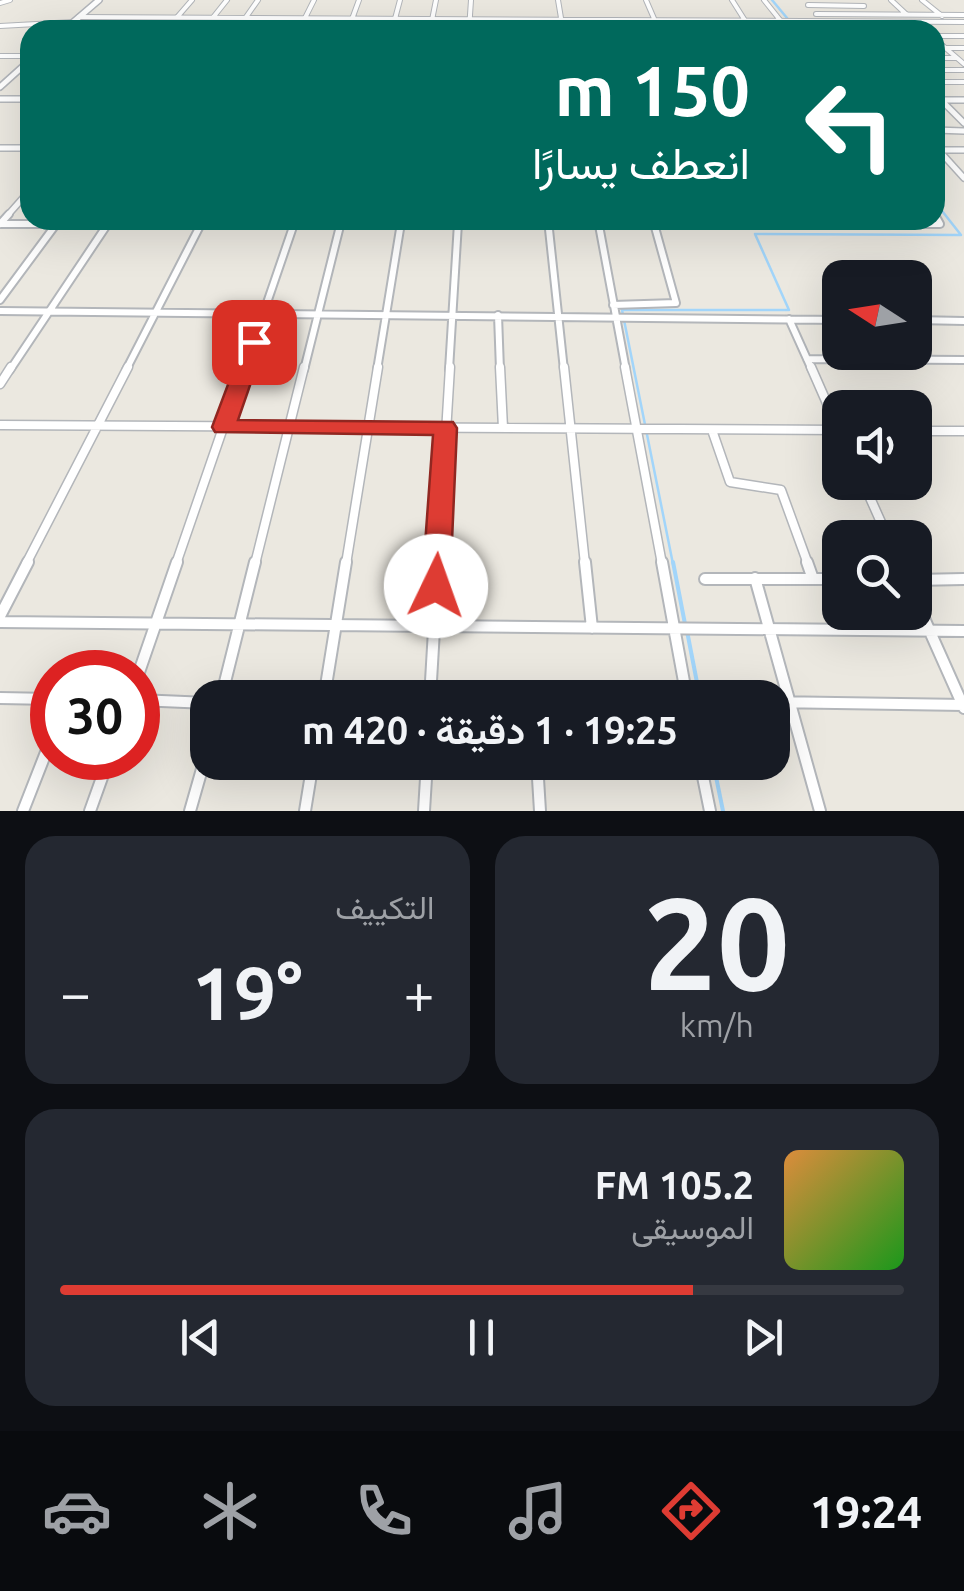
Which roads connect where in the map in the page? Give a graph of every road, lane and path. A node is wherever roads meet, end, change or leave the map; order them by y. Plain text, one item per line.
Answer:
1 (10, 0) edge
2 (98, 0) edge
3 (192, 0) edge
4 (226, 0) edge
5 (258, 0) edge
6 (314, 0) edge
7 (359, 0) edge
8 (400, 0) edge
9 (436, 0) edge
10 (471, 0) edge
11 (558, 0) edge
12 (646, 0) edge
13 (764, 0) edge
14 (803, 0) edge
15 (859, 0) edge
16 (891, 0) edge
17 (922, 0) edge
18 (0, 3) edge
19 (808, 5) junction
20 (864, 6) junction
21 (870, 11) junction
22 (906, 13) junction
23 (938, 13) junction
24 (816, 14) junction
25 (847, 14) junction
26 (177, 17) junction
27 (213, 17) junction
28 (246, 18) junction
29 (305, 18) junction
30 (352, 18) junction
31 (396, 19) junction
32 (433, 19) junction
33 (470, 19) junction
34 (963, 19) edge
35 (76, 20) joint
36 (174, 20) edge
37 (211, 20) edge
38 (524, 20) joint
39 (561, 20) junction
40 (595, 20) joint
41 (655, 20) joint
42 (779, 20) edge
43 (821, 20) edge
44 (852, 20) edge
45 (914, 20) edge
46 (945, 22) edge
47 (949, 22) junction
48 (954, 36) junction
49 (964, 36) edge
50 (945, 37) edge
51 (964, 46) edge
52 (945, 48) joint
53 (962, 63) edge
54 (20, 68) edge
55 (0, 87) edge
56 (945, 107) edge
57 (964, 127) edge
58 (945, 158) edge
59 (950, 163) junction
60 (964, 163) edge
61 (964, 178) edge
62 (20, 201) edge
63 (0, 224) edge
64 (52, 230) edge
65 (104, 230) edge
66 (198, 230) edge
67 (292, 230) edge
68 (339, 230) edge
69 (400, 230) edge
70 (458, 230) edge
71 (549, 230) edge
72 (599, 230) edge
73 (656, 230) edge
74 (0, 300) edge
75 (613, 305) junction
76 (0, 312) edge
77 (50, 312) junction
78 (157, 312) junction
79 (265, 313) junction
80 (320, 313) junction
81 (388, 314) junction
82 (454, 314) junction
83 (498, 314) junction
84 (558, 316) junction
85 (615, 317) junction
86 (788, 319) junction
87 (822, 320) edge
88 (932, 320) edge
89 (961, 321) edge
90 (964, 331) edge
91 (807, 359) junction
92 (964, 360) edge
93 (0, 384) edge
94 (822, 392) edge
95 (0, 426) edge
96 (98, 426) junction
97 (223, 427) junction
98 (368, 427) junction
99 (288, 428) junction
100 (445, 428) junction
101 (503, 428) junction
102 (571, 429) junction
103 (637, 430) junction
104 (712, 430) junction
105 (822, 431) edge
106 (932, 431) edge
107 (964, 431) edge
108 (705, 578) dead end
109 (755, 578) junction
110 (813, 579) junction
111 (822, 579) edge
112 (964, 579) edge
113 (932, 580) edge
114 (0, 619) edge
115 (156, 624) junction
116 (240, 624) junction
117 (336, 625) junction
118 (433, 626) junction
119 (592, 628) junction
120 (673, 629) junction
121 (768, 631) junction
122 (930, 631) junction
123 (964, 631) edge
124 (147, 650) edge
125 (226, 680) edge
126 (327, 680) edge
127 (431, 680) edge
128 (683, 680) edge
129 (782, 680) edge
130 (0, 698) edge
131 (30, 699) edge
132 (160, 701) edge
133 (190, 702) edge
134 (790, 702) edge
135 (964, 706) edge
136 (790, 709) edge
137 (35, 780) edge
138 (101, 780) edge
139 (199, 780) edge
140 (310, 780) edge
141 (426, 780) edge
142 (538, 780) edge
143 (704, 780) edge
144 (23, 811) edge
145 (90, 811) edge
146 (190, 811) edge
147 (305, 811) edge
148 (424, 811) edge
149 (540, 811) edge
150 (710, 811) edge
151 (820, 811) edge

1 - 18 street
2 - 35 street
3 - 26 street
4 - 27 street
5 - 28 street
6 - 29 street
7 - 30 street
8 - 31 street
9 - 32 street
10 - 33 street
11 - 39 street
12 - 41 street
13 - 42 street
14 - 19 street
15 - 20 street
16 - 22 street
17 - 23 street
19 - 20 street
19 - 24 street
20 - 21 street
21 - 22 street
21 - 25 street
22 - 23 street
22 - 25 street
22 - 45 street
23 - 34 street
23 - 47 street
24 - 25 street
24 - 43 street
25 - 44 street
26 - 27 street
26 - 35 street
26 - 36 street
27 - 28 street
27 - 37 street
28 - 29 street
29 - 30 street
30 - 31 street
31 - 32 street
32 - 33 street
33 - 38 street
34 - 47 street
38 - 39 street
39 - 40 street
40 - 41 street
46 - 47 street
48 - 49 street
48 - 50 street
48 - 51 street
51 - 52 street
52 - 53 street
54 - 55 street
56 - 57 street
58 - 59 street
59 - 60 street
59 - 61 street
62 - 63 street
64 - 74 street
65 - 77 street
66 - 78 street
67 - 79 street
68 - 80 street
69 - 81 street
70 - 82 street
71 - 84 street
72 - 75 street
73 - 75 street
75 - 85 street
76 - 77 street
77 - 78 street
77 - 93 street
78 - 79 street
78 - 96 street
79 - 80 street
79 - 97 street
80 - 81 street
80 - 99 street
81 - 82 street
81 - 98 street
82 - 83 street
82 - 100 street
83 - 84 street
83 - 101 street
84 - 85 street
84 - 102 street
85 - 86 street
85 - 103 street
86 - 87 street
86 - 91 street
88 - 89 street
89 - 90 street
91 - 92 street
91 - 94 street
95 - 96 street
96 - 97 street
96 - 114 street
97 - 99 street
97 - 115 street
98 - 99 street
98 - 100 street
98 - 117 street
99 - 116 street
100 - 101 street
100 - 118 street
101 - 102 street
102 - 103 street
102 - 119 street
103 - 104 street
103 - 120 street
104 - 105 street
104 - 110 street
106 - 107 street
108 - 109 street
109 - 110 street
109 - 121 street
110 - 111 street
112 - 113 street
114 - 115 street
115 - 116 street
115 - 124 street
116 - 117 street
116 - 125 street
117 - 118 street
117 - 126 street
118 - 119 street
118 - 127 street
119 - 120 street
120 - 121 street
120 - 128 street
121 - 122 street
121 - 129 street
122 - 123 street
122 - 135 street
130 - 131 street
132 - 133 street
134 - 135 street
136 - 151 street
137 - 144 street
138 - 145 street
139 - 146 street
140 - 147 street
141 - 148 street
142 - 149 street
143 - 150 street

